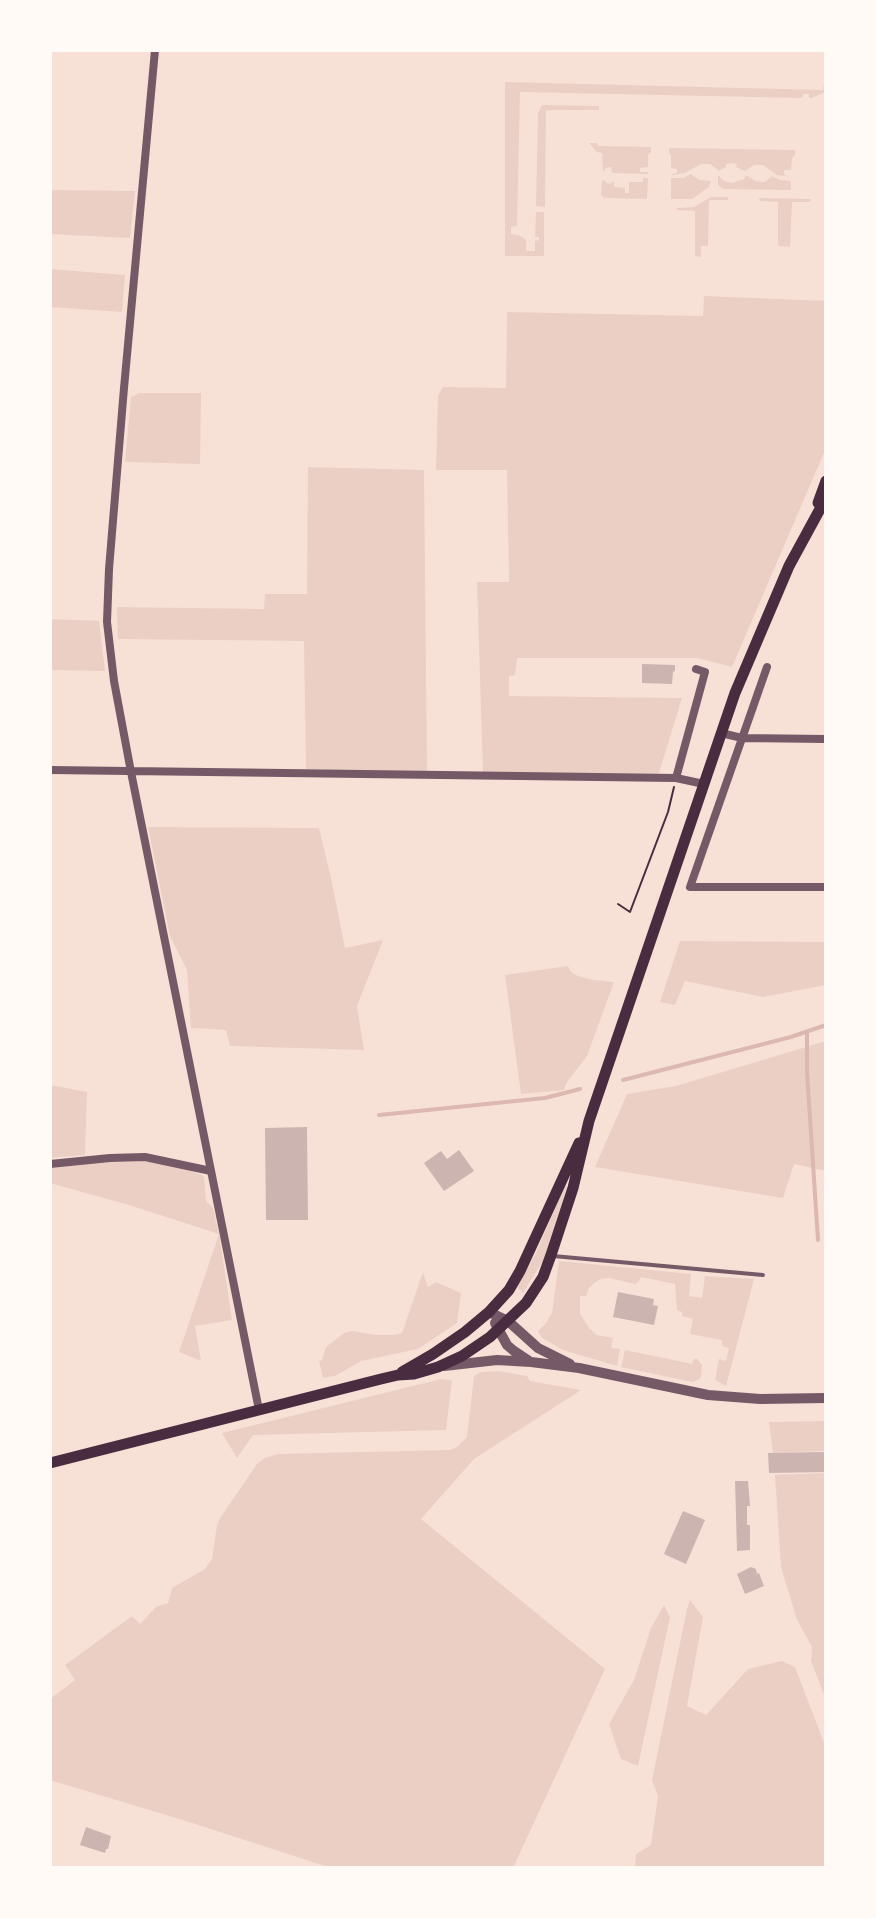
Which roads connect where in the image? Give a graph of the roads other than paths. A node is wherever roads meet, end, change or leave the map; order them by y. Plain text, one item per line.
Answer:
1 (155, 50) edge
2 (826, 481) edge
3 (826, 498) edge
4 (811, 523) junction
5 (767, 667) dead end
6 (696, 669) dead end
7 (721, 733) junction
8 (742, 738) junction
9 (826, 739) edge
10 (50, 770) edge
11 (131, 772) junction
12 (676, 778) junction
13 (704, 784) junction
14 (826, 887) edge
15 (589, 1121) junction
16 (50, 1164) edge
17 (211, 1171) junction
18 (551, 1255) junction
19 (763, 1275) dead end
20 (489, 1312) junction
21 (504, 1325) junction
22 (531, 1362) junction
23 (438, 1367) junction
24 (579, 1368) junction
25 (398, 1375) junction
26 (826, 1398) edge
27 (259, 1410) junction
28 (50, 1463) edge

1 - 11 street
2 - 4 main road
3 - 4 main road
4 - 7 main road
5 - 8 street
6 - 12 street
7 - 8 street
7 - 13 main road
8 - 9 street
8 - 14 street
10 - 11 street
11 - 12 street
11 - 17 street
12 - 13 street
13 - 15 main road
15 - 18 main road
15 - 20 main road
16 - 17 street
17 - 27 street
18 - 19 lane
18 - 21 main road
20 - 21 street
20 - 25 main road
21 - 22 street
21 - 23 main road
21 - 24 street
22 - 23 street
22 - 24 street
23 - 25 main road
24 - 26 street
25 - 27 main road
27 - 28 main road

